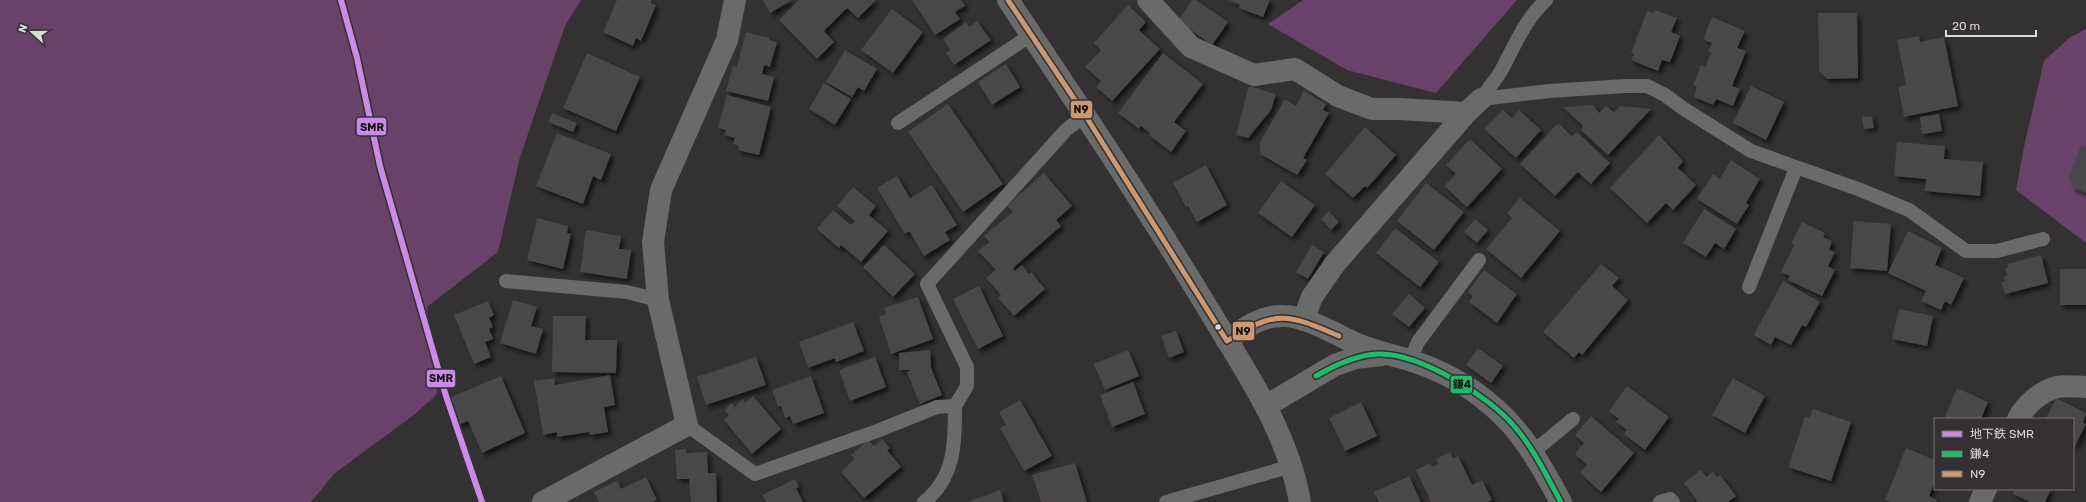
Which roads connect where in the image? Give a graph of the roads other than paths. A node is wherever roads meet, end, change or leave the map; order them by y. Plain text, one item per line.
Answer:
1 (735, 0) edge
2 (1008, 0) edge
3 (1148, 0) edge
4 (1546, 0) edge
5 (1031, 35) junction
6 (1473, 106) junction
7 (1085, 115) junction
8 (898, 123) dead end
9 (1796, 168) junction
10 (2043, 239) dead end
11 (1479, 260) dead end
12 (506, 281) dead end
13 (1749, 287) dead end
14 (658, 300) junction
15 (1303, 320) junction
16 (1227, 341) junction
17 (1389, 355) junction
18 (1410, 360) junction
19 (2086, 386) edge
20 (955, 406) junction
21 (1266, 406) junction
22 (2019, 418) edge
23 (1573, 419) dead end
24 (687, 425) junction
25 (1533, 452) junction
26 (1292, 466) junction
27 (1986, 490) edge
28 (931, 500) edge
29 (543, 502) edge
30 (1166, 502) edge
31 (1300, 502) edge
32 (1562, 502) edge
33 (1660, 502) edge
34 (1673, 502) edge
35 (1980, 502) edge

1 - 14 street
2 - 5 street
3 - 6 street
4 - 6 lane
5 - 7 street
5 - 8 lane
6 - 9 lane
6 - 15 street
7 - 16 street
7 - 20 lane
9 - 10 lane
9 - 13 lane
11 - 18 lane
12 - 14 lane
14 - 24 street
15 - 16 street
15 - 17 street
16 - 21 street
17 - 18 street
17 - 21 street
18 - 25 street
19 - 22 street
20 - 24 lane
20 - 28 lane
21 - 26 street
23 - 25 lane
24 - 29 street
25 - 32 street
26 - 30 lane
26 - 31 street
27 - 35 street
33 - 34 lane

